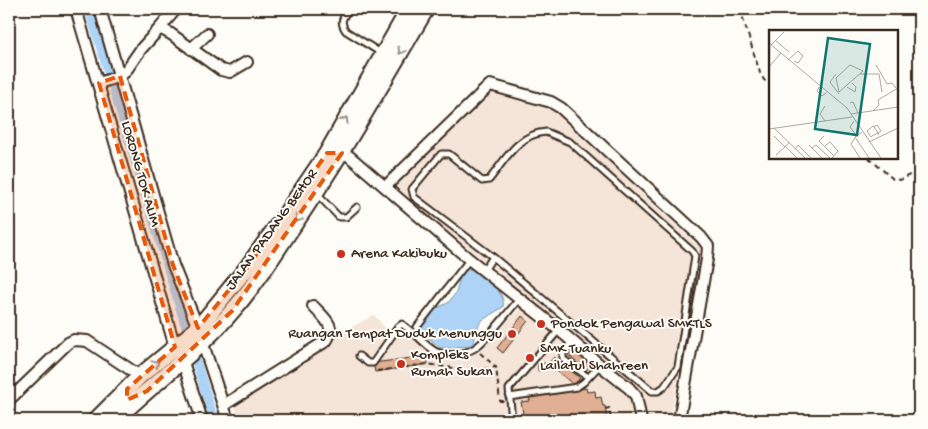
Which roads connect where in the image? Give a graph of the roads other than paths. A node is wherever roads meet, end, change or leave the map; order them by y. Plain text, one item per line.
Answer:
1 (76, 9) edge
2 (100, 9) edge
3 (176, 9) edge
4 (349, 9) edge
5 (409, 9) edge
6 (426, 9) edge
7 (160, 28) junction
8 (207, 34) dead end
9 (191, 49) junction
10 (382, 54) junction
11 (248, 62) dead end
12 (119, 76) junction
13 (101, 83) junction
14 (334, 153) junction
15 (385, 187) junction
16 (316, 193) junction
17 (358, 207) dead end
18 (493, 257) junction
19 (469, 259) junction
20 (484, 270) junction
21 (519, 299) junction
22 (313, 306) dead end
23 (559, 330) junction
24 (198, 333) junction
25 (416, 335) junction
26 (572, 342) junction
27 (178, 353) junction
28 (359, 356) dead end
29 (600, 366) junction
30 (140, 376) junction
31 (588, 377) junction
32 (132, 394) junction
33 (509, 397) junction
34 (9, 400) edge
35 (224, 405) junction
36 (96, 420) edge
37 (114, 420) edge
38 (202, 420) edge
39 (228, 420) edge
40 (512, 420) edge
41 (641, 420) edge
42 (679, 420) edge

1 - 13 street, LORONG TOK ALIM
2 - 12 street
3 - 7 street
4 - 10 lane
5 - 10 main road, JALAN PADANG BEHOR
6 -> 14 main road, JALAN PADANG BEHOR
7 - 9 street
7 - 12 street
8 - 9 street
9 - 11 street
14 -> 10 main road, JALAN PADANG BEHOR
12 - 13 street
12 - 24 street
13 - 27 street, LORONG TOK ALIM
14 - 15 street
14 - 16 main road, JALAN PADANG BEHOR
14 - 24 main road, JALAN PADANG BEHOR
15 - 19 street
15 - 42 street
16 - 17 lane
16 -> 24 main road, JALAN PADANG BEHOR
18 - 18 lane
18 - 20 lane
19 - 20 street
19 - 25 lane
20 - 21 street
21 - 23 street
21 - 25 lane
22 - 35 street
23 - 26 street
23 - 33 lane
24 - 27 main road, JALAN PADANG BEHOR
24 - 35 street
25 - 28 lane
26 - 29 street
26 - 31 lane
30 -> 27 main road, JALAN PADANG BEHOR
27 - 32 main road, JALAN PADANG BEHOR
27 - 38 street, LORONG TOK ALIM
29 - 31 lane
29 - 41 street
30 - 32 main road, JALAN PADANG BEHOR
30 - 34 street
31 - 33 lane
32 - 36 main road, JALAN PADANG BEHOR
32 - 37 main road, JALAN PADANG BEHOR
33 - 40 lane
35 - 39 street

